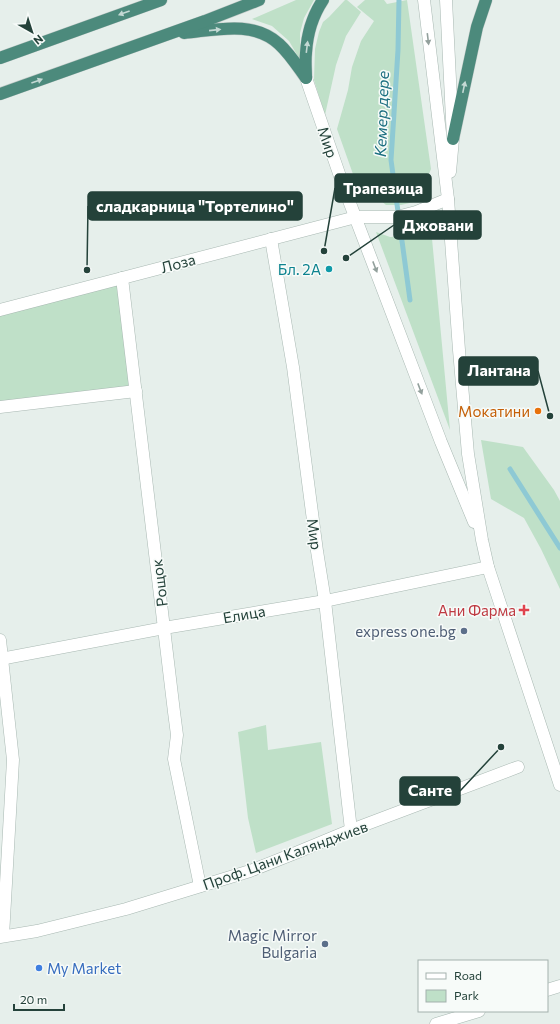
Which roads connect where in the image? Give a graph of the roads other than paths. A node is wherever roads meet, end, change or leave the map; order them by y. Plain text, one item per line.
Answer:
1 (161, 0) edge
2 (259, 0) edge
3 (323, 0) edge
4 (424, 0) edge
5 (446, 0) edge
6 (486, 0) edge
7 (162, 36) junction
8 (0, 58) edge
9 (306, 78) junction
10 (0, 94) edge
11 (453, 139) junction
12 (448, 199) junction
13 (356, 217) junction
14 (271, 239) junction
15 (122, 278) junction
16 (0, 310) edge
17 (136, 391) junction
18 (0, 407) edge
19 (482, 540) junction
20 (488, 567) junction
21 (325, 601) junction
22 (164, 628) junction
23 (0, 640) edge
24 (1, 659) edge
25 (518, 767) dead end
26 (560, 786) edge
27 (351, 830) junction
28 (200, 886) junction
29 (1, 936) edge
30 (560, 986) edge
31 (548, 990) edge
32 (476, 1012) edge
33 (436, 1024) edge

1 -> 8 highway
2 - 7 highway
9 -> 3 highway
4 -> 12 street, Мир
5 - 11 street, Мир
11 -> 6 highway
7 -> 9 highway
10 -> 7 highway
9 - 13 street, Мир
11 - 12 street, Мир
12 - 13 street, Лоза
12 - 19 street, Мир
13 - 14 street, Лоза
13 -> 19 street, Мир
14 - 15 street, Лоза
14 - 21 street, Мир
15 - 16 street, Лоза
15 - 17 street, Рощок
17 - 18 street
17 - 22 street, Рощок
19 - 20 street, Мир
20 - 21 street, Елица
20 - 26 street, Мир
21 - 22 street, Елица
21 - 27 street, Мир
22 - 24 street, Елица
22 - 28 street, Рощок
23 - 24 street
24 - 29 street
25 - 27 street, Проф. Цани Калянджиев
27 - 28 street, Проф. Цани Калянджиев
28 - 29 street, Проф. Цани Калянджиев
30 - 31 street
32 - 33 street

